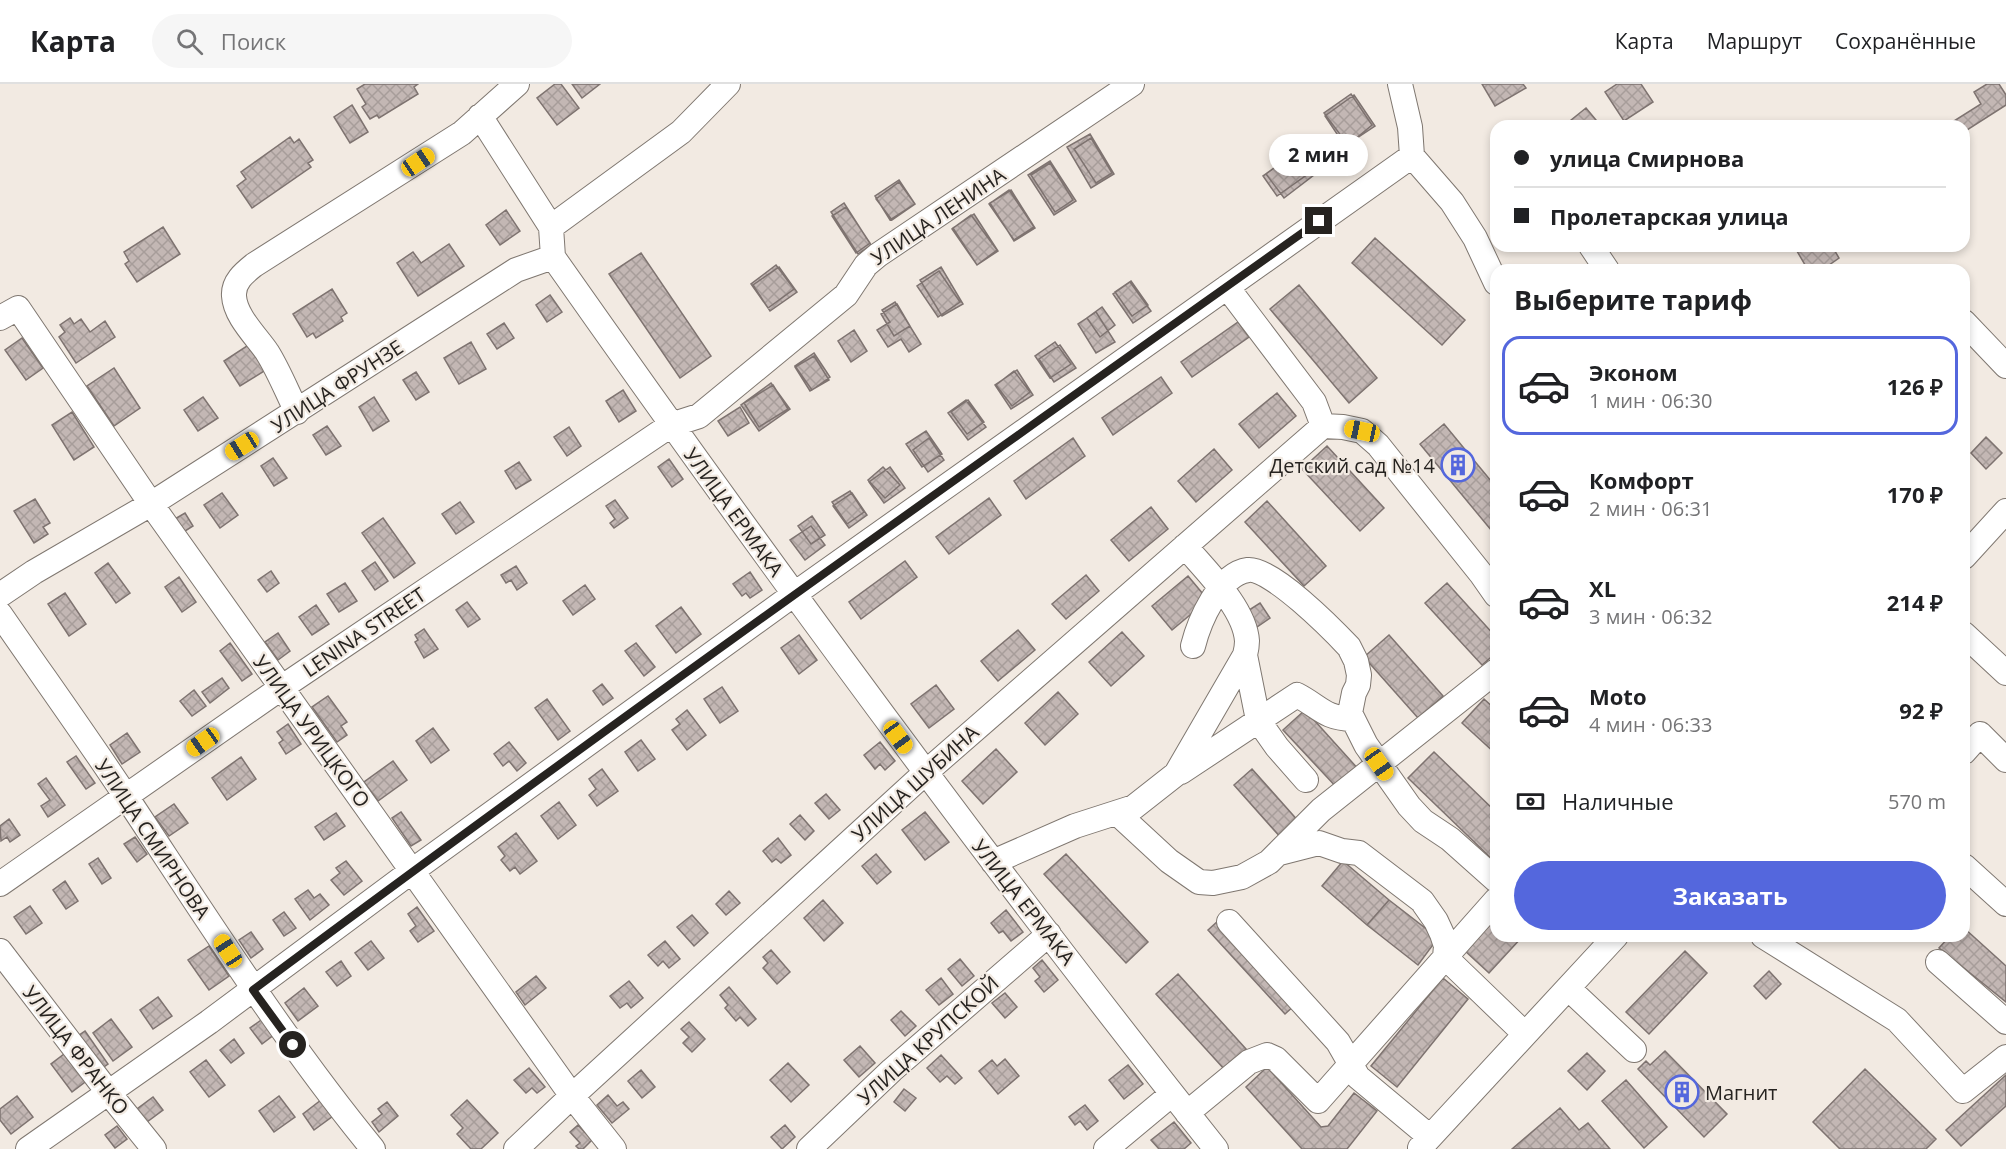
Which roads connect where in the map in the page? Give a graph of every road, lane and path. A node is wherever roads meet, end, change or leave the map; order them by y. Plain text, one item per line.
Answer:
1 (517, 84) edge
2 (728, 84) edge
3 (1132, 84) edge
4 (1400, 84) edge
5 (480, 116) junction
6 (1412, 156) junction
7 (551, 227) junction
8 (553, 257) junction
9 (1490, 270) edge
10 (1227, 287) junction
11 (9, 313) edge
12 (1970, 328) edge
13 (2006, 366) edge
14 (297, 412) junction
15 (671, 425) junction
16 (1323, 426) junction
17 (151, 504) junction
18 (2004, 518) edge
19 (1185, 546) junction
20 (1970, 551) edge
21 (1490, 586) edge
22 (1221, 589) junction
23 (0, 595) edge
24 (793, 595) junction
25 (0, 614) edge
26 (1970, 640) edge
27 (1193, 646) dead end
28 (1245, 655) junction
29 (2006, 673) edge
30 (1490, 676) edge
31 (281, 688) junction
32 (1352, 719) junction
33 (1258, 720) junction
34 (1970, 745) edge
35 (2006, 760) edge
36 (1379, 764) junction
37 (925, 773) junction
38 (1176, 774) junction
39 (1306, 780) dead end
40 (126, 796) junction
41 (1117, 813) junction
42 (1278, 853) junction
43 (993, 862) junction
44 (412, 871) junction
45 (1970, 871) edge
46 (1490, 875) edge
47 (0, 884) edge
48 (2006, 904) edge
49 (1490, 907) edge
50 (1229, 922) dead end
51 (1049, 934) junction
52 (1610, 942) edge
53 (1772, 942) edge
54 (0, 951) edge
55 (1445, 957) junction
56 (1938, 962) dead end
57 (1568, 988) junction
58 (253, 990) junction
59 (2006, 1022) edge
60 (1525, 1034) junction
61 (1634, 1050) dead end
62 (2006, 1057) edge
63 (1350, 1065) junction
64 (108, 1092) junction
65 (1172, 1094) junction
66 (572, 1096) junction
67 (1187, 1113) junction
68 (1424, 1143) edge
69 (28, 1149) edge
70 (154, 1149) edge
71 (373, 1149) edge
72 (516, 1149) edge
73 (614, 1149) edge
74 (810, 1149) edge
75 (1107, 1149) edge
76 (1216, 1149) edge

1 - 5 street
2 - 7 street
3 - 15 street, УЛИЦА ЛЕНИНА
4 - 6 street
5 - 7 street
5 - 14 street
6 - 9 street
6 - 10 street
7 - 8 street
8 - 14 street, УЛИЦА ФРУНЗЕ
8 - 15 street, УЛИЦА ЕРМАКА
10 - 16 street
10 - 24 street
11 - 17 street, УЛИЦА УРИЦКОГО
12 - 13 street
14 - 17 street, УЛИЦА ФРУНЗЕ
15 - 24 street, УЛИЦА ЕРМАКА
15 - 31 street, LENINA STREET
16 - 19 street, УЛИЦА ШУБИНА
16 - 21 street
17 - 23 street, УЛИЦА ФРУНЗЕ
17 - 31 street, УЛИЦА УРИЦКОГО
18 - 20 street
19 - 22 street
19 - 37 street, УЛИЦА ШУБИНА
22 - 27 street
22 - 28 street
22 - 32 street
24 - 37 street, УЛИЦА ЕРМАКА
24 - 44 street
25 - 40 street, УЛИЦА СМИРНОВА
26 - 29 street
28 - 33 street
28 - 38 street
30 - 36 street
31 - 40 street, LENINA STREET
31 - 44 street, УЛИЦА УРИЦКОГО
32 - 33 street
32 - 36 street
33 - 38 street
33 - 39 street
34 - 35 street
36 - 42 street
36 - 46 street
37 - 43 street, УЛИЦА ЕРМАКА
37 - 66 street, УЛИЦА ШУБИНА
38 - 41 street
40 - 47 street, LENINA STREET
40 - 58 street, УЛИЦА СМИРНОВА
41 - 42 street
41 - 43 street
42 - 55 street
43 - 51 street, УЛИЦА ЕРМАКА
44 - 58 street
44 - 66 street, УЛИЦА УРИЦКОГО
45 - 48 street
49 - 55 street
50 - 63 street
51 - 65 street, УЛИЦА ЕРМАКА
51 - 74 street, УЛИЦА КРУПСКОЙ
52 - 57 street
53 - 62 street
54 - 64 street, УЛИЦА ФРАНКО
55 - 60 street
55 - 63 street
56 - 59 street
57 - 60 street
57 - 61 street
58 - 64 street
58 - 71 street, УЛИЦА СМИРНОВА
60 - 68 street
63 - 67 street
63 - 68 street
64 - 69 street
64 - 70 street, УЛИЦА ФРАНКО
65 - 67 street, УЛИЦА ЕРМАКА
65 - 75 street
66 - 72 street, УЛИЦА ШУБИНА
66 - 73 street, УЛИЦА УРИЦКОГО
67 - 76 street, УЛИЦА ЕРМАКА

